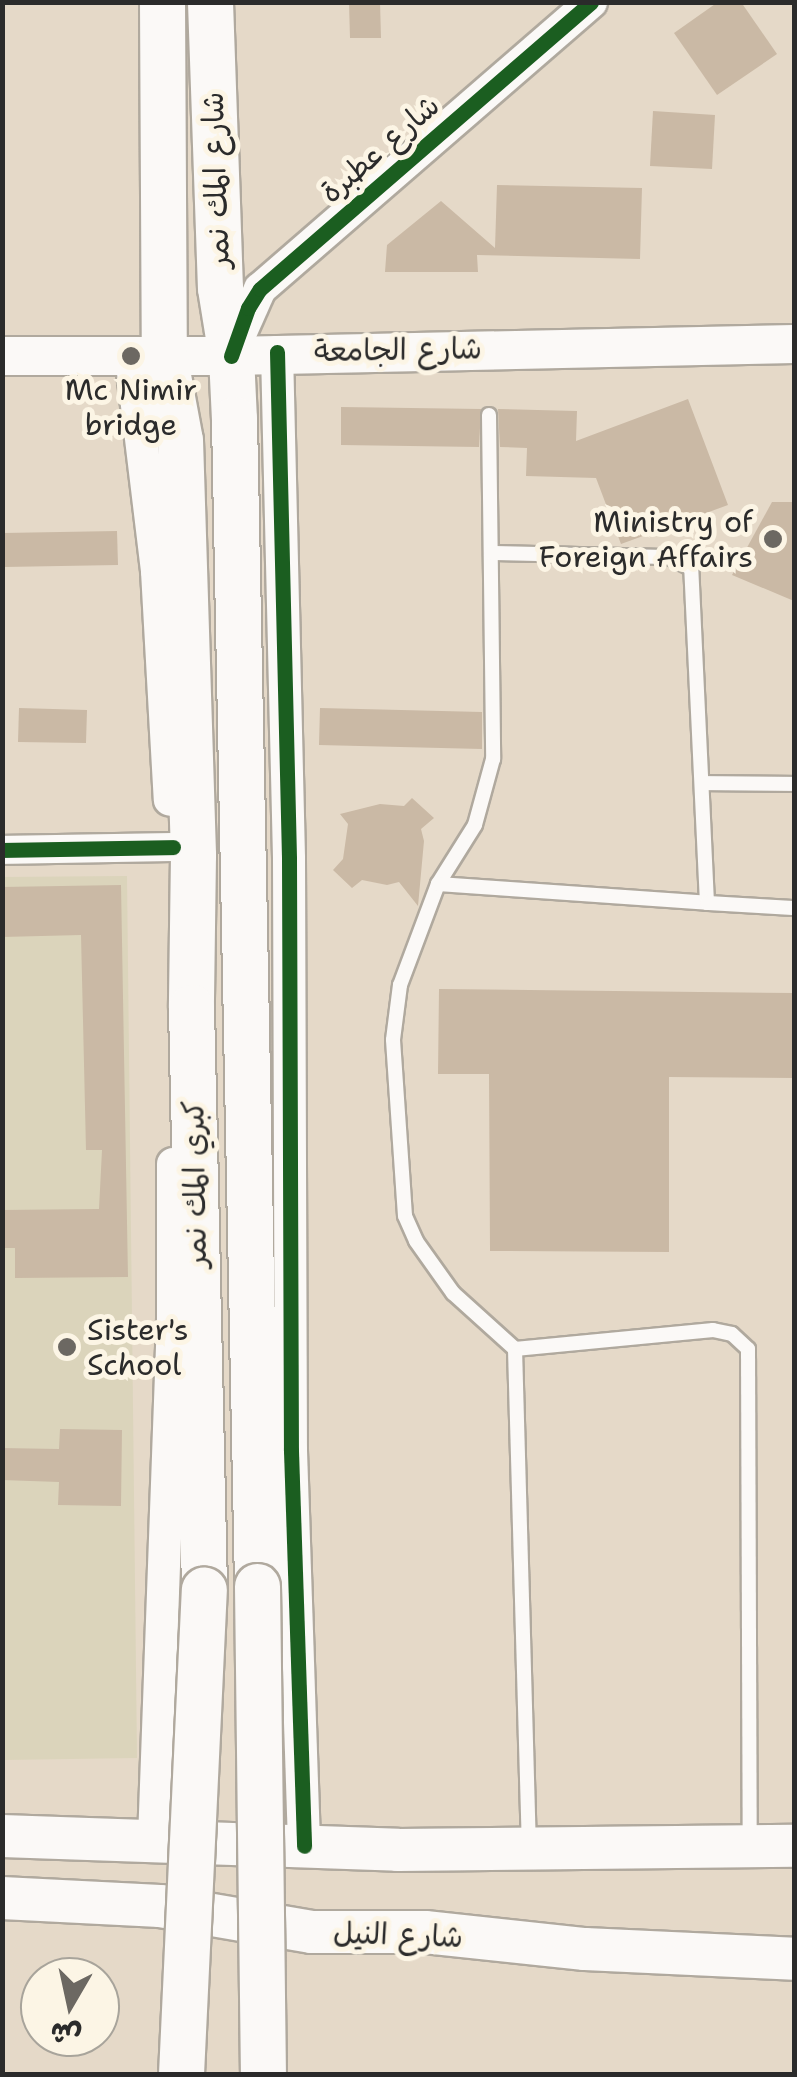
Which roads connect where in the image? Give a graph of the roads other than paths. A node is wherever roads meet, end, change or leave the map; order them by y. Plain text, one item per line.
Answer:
1 (162, 2) edge
2 (210, 2) edge
3 (592, 2) edge
4 (794, 344) edge
5 (277, 352) junction
6 (148, 355) junction
7 (2, 356) edge
8 (232, 356) junction
9 (489, 414) dead end
10 (491, 553) junction
11 (703, 783) junction
12 (794, 784) edge
13 (172, 847) junction
14 (2, 850) edge
15 (438, 884) junction
16 (706, 903) junction
17 (794, 908) edge
18 (516, 1349) junction
19 (2, 1836) edge
20 (154, 1840) junction
21 (304, 1846) junction
22 (750, 1846) junction
23 (794, 1846) edge
24 (530, 1848) junction
25 (2, 1898) edge
26 (794, 1959) edge
27 (181, 2074) edge
28 (264, 2074) edge

1 - 6 highway, شارع المك نمر
2 - 8 highway, شارع المك نمر
3 - 8 street, شارع عطبرة
4 - 5 main road, شارع الجامعة
5 - 8 main road, شارع الجامعة
5 - 21 street
6 - 7 main road, شارع الجامعة
6 - 8 main road, شارع الجامعة
6 - 13 street
6 - 27 highway, كبري المك نمر, bridge
8 - 28 highway, كبري المك نمر, bridge
9 - 10 lane
10 - 11 lane
10 - 15 lane
11 - 12 lane
11 - 16 lane
13 - 14 street
13 - 20 street
15 - 16 lane
15 - 18 lane
16 - 17 lane
18 - 22 lane
18 - 24 lane
19 - 20 main road
20 - 21 main road
21 - 24 main road
22 - 23 main road
22 - 24 main road
25 - 26 main road, شارع النيل

